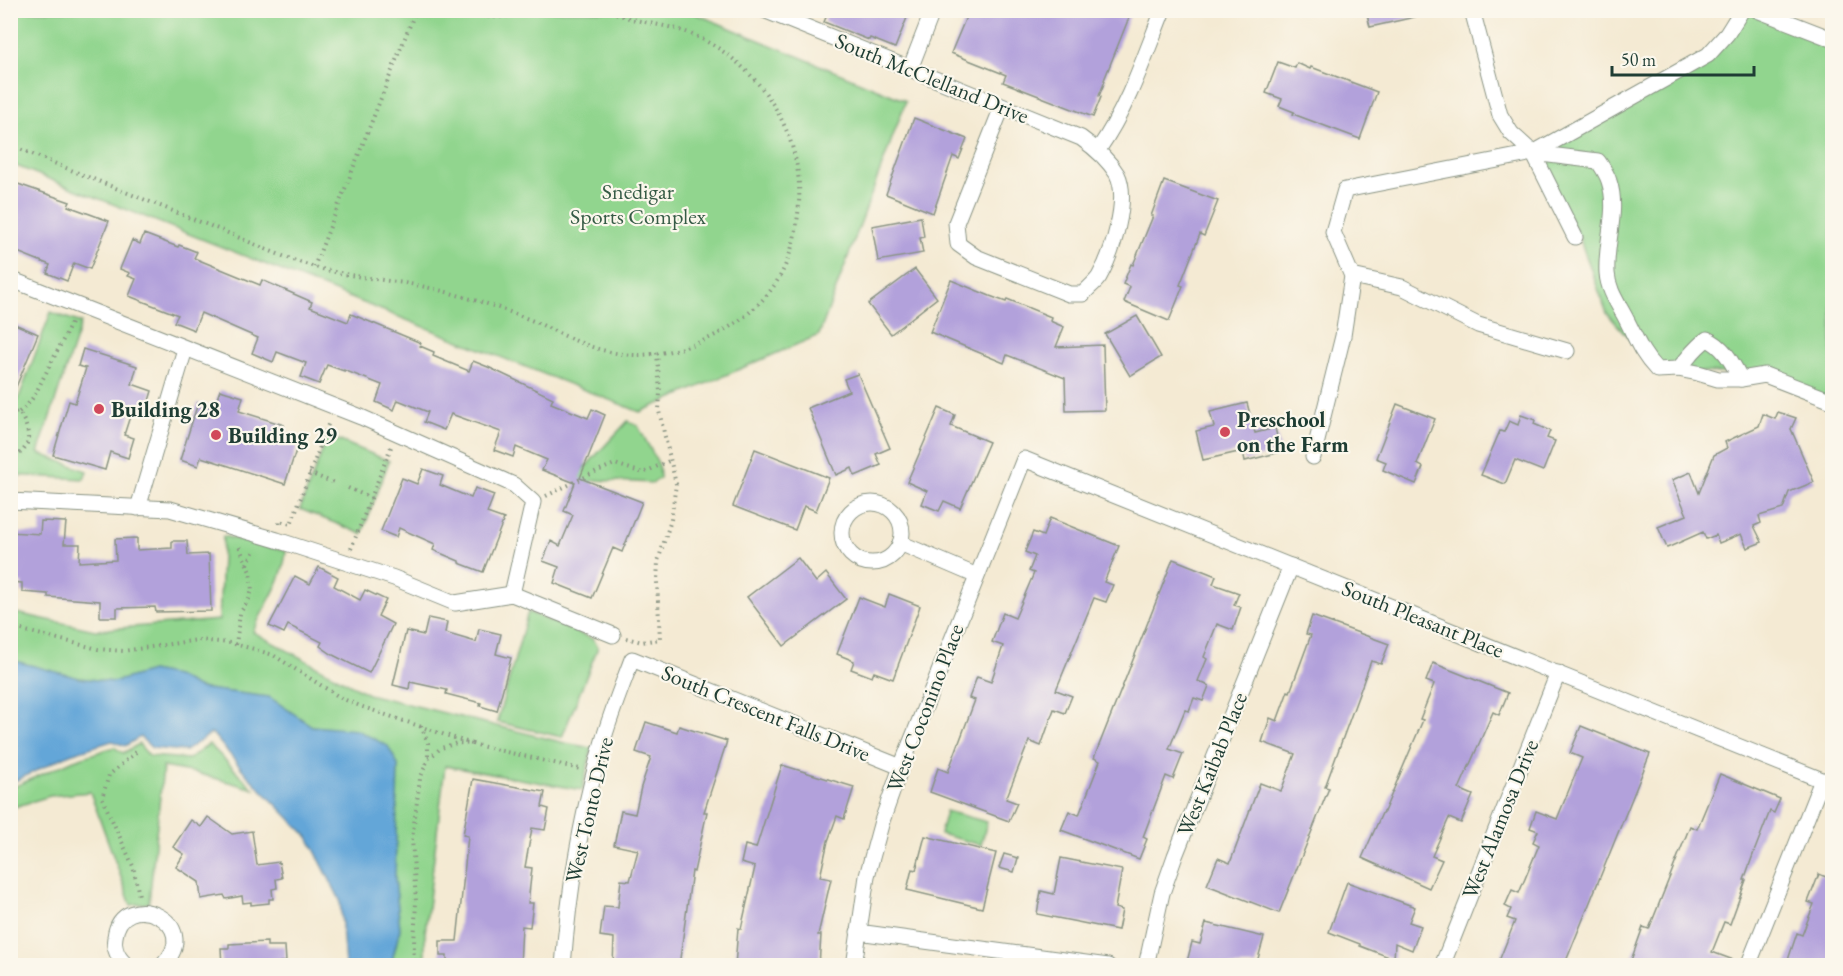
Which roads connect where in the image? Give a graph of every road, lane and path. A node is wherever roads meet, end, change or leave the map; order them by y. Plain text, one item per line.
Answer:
1 (416, 10) edge
2 (465, 10) edge
3 (525, 10) edge
4 (610, 10) edge
5 (764, 10) edge
6 (933, 10) edge
7 (1163, 10) edge
8 (1472, 10) edge
9 (1742, 10) edge
10 (1757, 10) edge
11 (1833, 39) edge
12 (910, 69) junction
13 (1002, 107) junction
14 (10, 145) edge
15 (1098, 150) junction
16 (1533, 153) junction
17 (1575, 237) dead end
18 (314, 267) junction
19 (1352, 276) junction
20 (10, 279) edge
21 (78, 306) junction
22 (185, 349) junction
23 (1567, 351) dead end
24 (657, 353) junction
25 (1678, 369) junction
26 (1741, 380) junction
27 (1833, 401) edge
28 (335, 407) junction
29 (19, 412) junction
30 (10, 414) edge
31 (397, 433) junction
32 (1313, 457) dead end
33 (10, 459) edge
34 (1024, 459) joint
35 (671, 460) junction
36 (309, 473) junction
37 (334, 483) dead end
38 (348, 488) dead end
39 (371, 498) junction
40 (10, 501) edge
41 (533, 502) junction
42 (138, 508) junction
43 (226, 525) junction
44 (277, 540) junction
45 (900, 543) junction
46 (346, 562) junction
47 (1291, 566) junction
48 (977, 576) junction
49 (512, 594) junction
50 (10, 627) edge
51 (613, 635) joint
52 (237, 645) junction
53 (632, 659) joint
54 (1558, 673) junction
55 (421, 726) junction
56 (472, 744) junction
57 (136, 752) dead end
58 (428, 759) junction
59 (901, 767) junction
60 (595, 771) junction
61 (142, 911) junction
62 (858, 932) junction
63 (128, 966) edge
64 (162, 966) edge
65 (413, 966) edge
66 (563, 966) edge
67 (854, 966) edge
68 (1108, 966) edge
69 (1146, 966) edge
70 (1442, 966) edge
71 (1748, 966) edge

1 - 18 path
2 - 3 path
4 - 24 path
5 - 12 street, South McClelland Drive
6 - 12 street
7 - 15 street
8 - 16 street
9 - 16 street
10 - 11 street
12 - 13 street, South McClelland Drive
13 - 15 street, South McClelland Drive
13 - 15 street
14 - 18 path
16 - 17 street
16 - 19 street
16 - 25 street
18 - 24 path
19 - 23 street
19 - 32 street
20 - 21 street
21 - 22 street
21 - 29 path
22 - 28 street
22 - 42 street
24 - 35 path
25 - 26 street
25 - 26 street
26 - 27 street
28 - 31 street
28 - 36 path
29 - 30 path
29 - 33 path
31 - 39 path
31 - 41 street
34 - 47 street, South Pleasant Place
34 - 48 street, West Coconino Place
35 - 41 path
35 - 51 path
36 - 37 path
36 - 44 path
38 - 39 path
39 - 46 path
40 - 42 street
41 - 49 street
42 - 43 street
43 - 44 street
43 - 52 path
44 - 46 street
45 - 45 street
45 - 48 street
46 - 49 street
47 - 54 street, South Pleasant Place
47 - 69 street, West Kaibab Place
48 - 59 street, West Coconino Place
49 - 51 street
50 - 52 path
52 - 55 path
53 - 59 street, South Crescent Falls Drive
53 - 60 street, West Tonto Drive
54 - 70 street, West Alamosa Drive
54 - 71 street, South Pleasant Place
55 - 56 path
55 - 58 path
56 - 58 path
56 - 60 path
57 - 61 path
58 - 65 path
59 - 62 street, West Coconino Place
60 - 66 street, West Tonto Drive
61 - 63 street
61 - 64 street
62 - 67 street, West Coconino Place
62 - 68 street

